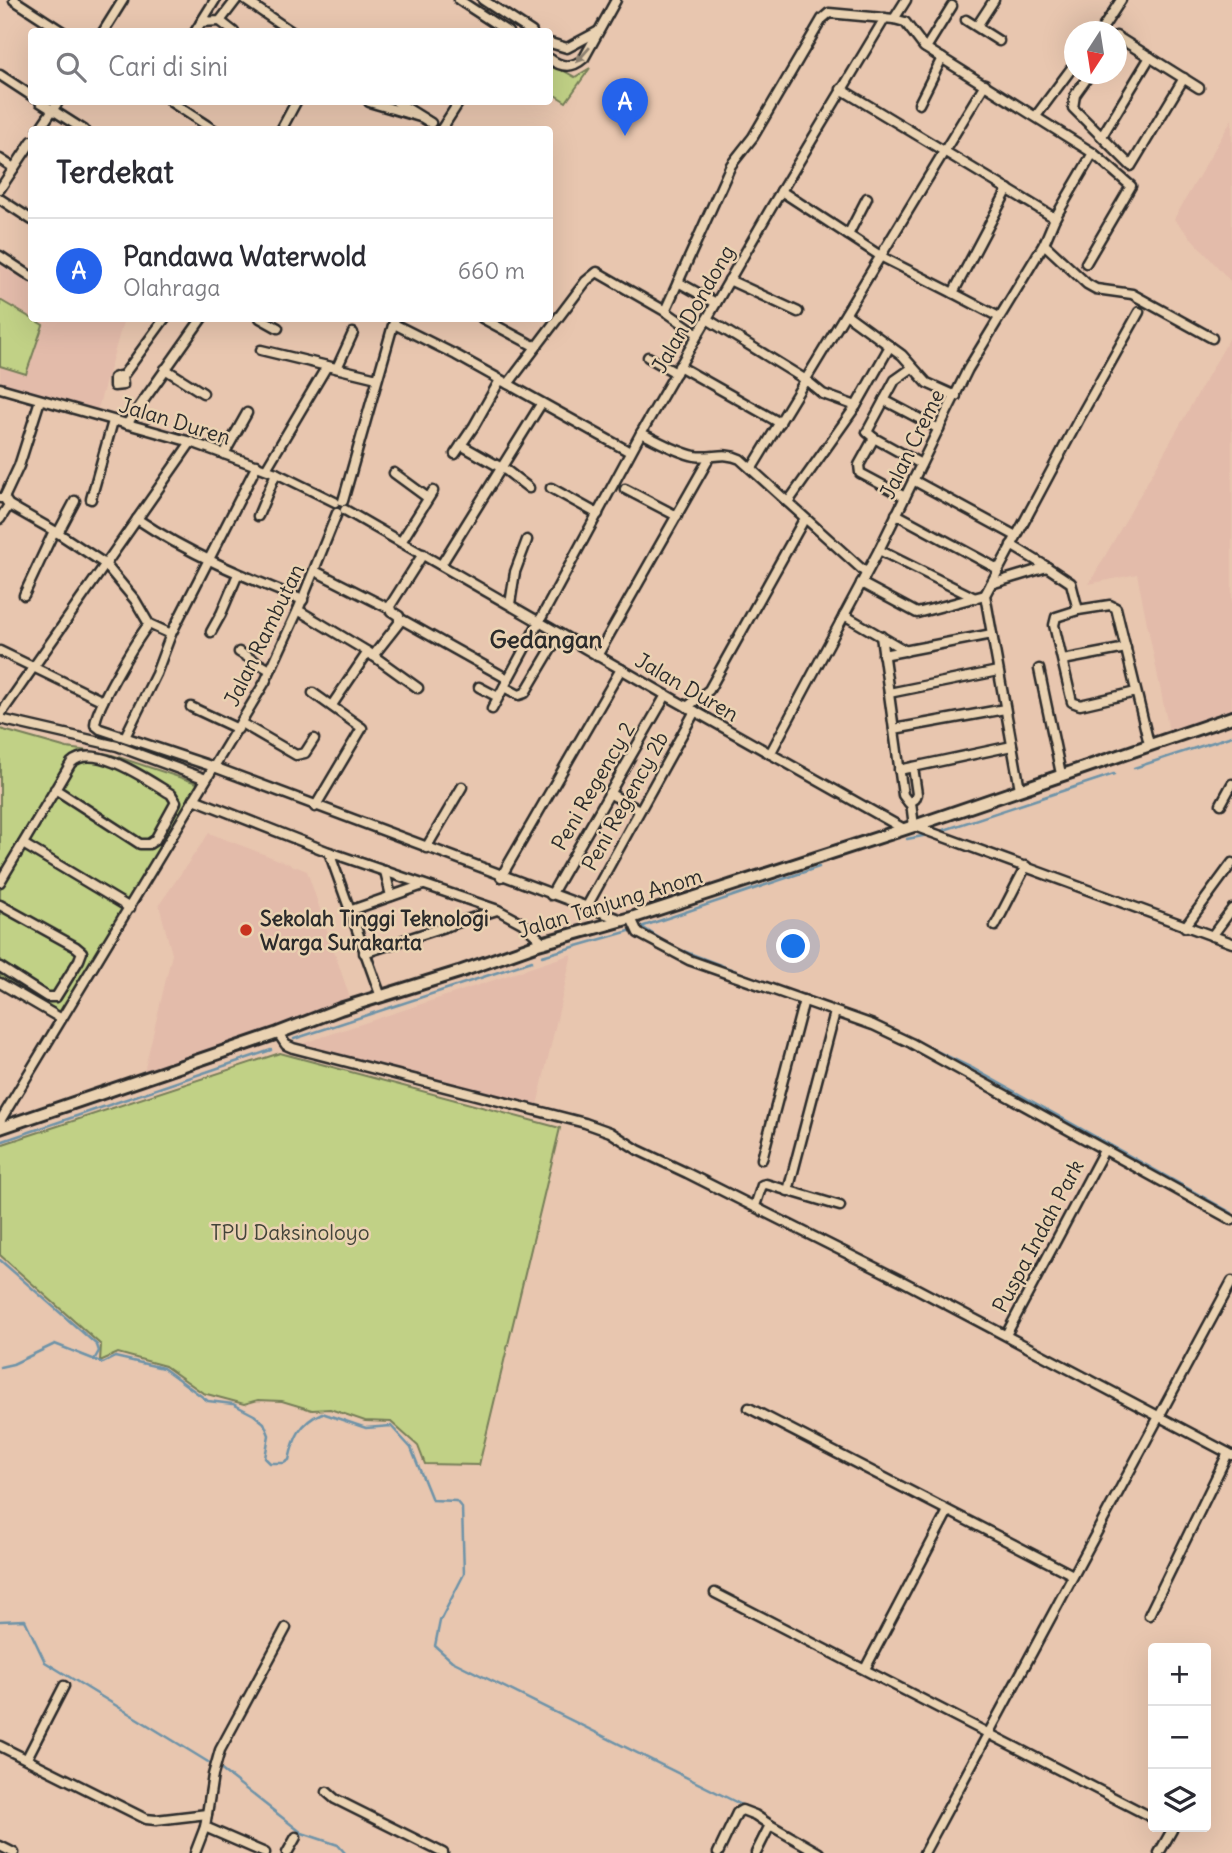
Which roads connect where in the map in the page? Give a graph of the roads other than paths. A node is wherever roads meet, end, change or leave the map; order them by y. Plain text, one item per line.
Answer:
1 (14, 0) edge
2 (123, 0) edge
3 (215, 0) edge
4 (236, 0) edge
5 (245, 0) edge
6 (459, 0) edge
7 (483, 0) edge
8 (616, 0) edge
9 (906, 0) edge
10 (994, 0) edge
11 (1121, 0) edge
12 (952, 6) dead end
13 (889, 18) junction
14 (966, 20) dead end
15 (220, 21) junction
16 (1109, 21) edge
17 (201, 22) junction
18 (976, 26) junction
19 (57, 28) edge
20 (106, 28) edge
21 (197, 28) edge
22 (229, 28) edge
23 (286, 28) edge
24 (501, 28) edge
25 (518, 28) edge
26 (597, 32) junction
27 (999, 41) dead end
28 (1127, 43) edge
29 (553, 44) edge
30 (926, 48) junction
31 (1150, 57) junction
32 (942, 58) junction
33 (553, 61) edge
34 (0, 75) edge
35 (1064, 78) edge
36 (1184, 78) junction
37 (985, 84) junction
38 (1084, 84) edge
39 (1199, 88) dead end
40 (841, 89) junction
41 (28, 93) edge
42 (919, 104) dead end
43 (176, 105) edge
44 (294, 105) edge
45 (379, 105) edge
46 (402, 105) edge
47 (457, 105) edge
48 (55, 106) edge
49 (1036, 116) junction
50 (420, 117) junction
51 (431, 123) dead end
52 (42, 126) edge
53 (79, 126) edge
54 (208, 126) edge
55 (283, 126) edge
56 (444, 126) edge
57 (1102, 136) junction
58 (28, 147) edge
59 (945, 151) junction
60 (1093, 153) junction
61 (0, 159) edge
62 (14, 168) junction
63 (1008, 188) junction
64 (0, 189) edge
65 (781, 191) junction
66 (867, 198) dead end
67 (0, 199) edge
68 (28, 216) edge
69 (1055, 218) junction
70 (848, 235) junction
71 (1044, 244) junction
72 (0, 256) edge
73 (882, 257) junction
74 (1086, 262) dead end
75 (28, 274) edge
76 (729, 280) junction
77 (678, 282) junction
78 (953, 292) junction
79 (716, 303) junction
80 (665, 311) junction
81 (798, 312) dead end
82 (1139, 312) dead end
83 (846, 314) junction
84 (999, 317) junction
85 (707, 319) junction
86 (163, 322) edge
87 (199, 322) edge
88 (268, 322) edge
89 (395, 322) edge
90 (397, 322) edge
91 (489, 322) edge
92 (278, 327) dead end
93 (353, 333) dead end
94 (698, 334) junction
95 (1212, 338) dead end
96 (890, 346) junction
97 (536, 347) junction
98 (261, 350) dead end
99 (648, 357) dead end
100 (327, 366) junction
101 (337, 368) junction
102 (912, 368) junction
103 (165, 369) junction
104 (678, 370) junction
105 (122, 377) dead end
106 (377, 378) junction
107 (806, 380) junction
108 (503, 382) junction
109 (0, 388) edge
110 (203, 393) dead end
111 (956, 396) junction
112 (40, 400) junction
113 (884, 400) junction
114 (541, 404) junction
115 (856, 406) junction
116 (247, 414) dead end
117 (114, 421) junction
118 (780, 423) junction
119 (127, 424) junction
120 (939, 429) junction
121 (641, 433) junction
122 (874, 439) junction
123 (191, 442) junction
124 (461, 445) junction
125 (630, 452) junction
126 (224, 454) junction
127 (455, 454) dead end
128 (707, 463) dead end
129 (921, 464) junction
130 (257, 465) junction
131 (752, 468) junction
132 (266, 469) junction
133 (502, 469) junction
134 (276, 473) junction
135 (394, 473) dead end
136 (913, 480) junction
137 (529, 488) dead end
138 (551, 488) dead end
139 (625, 489) dead end
140 (905, 496) junction
141 (91, 499) dead end
142 (4, 501) edge
143 (75, 501) dead end
144 (339, 501) junction
145 (788, 502) junction
146 (341, 512) junction
147 (597, 514) junction
148 (896, 514) junction
149 (258, 516) dead end
150 (677, 516) junction
151 (0, 519) edge
152 (137, 519) junction
153 (802, 523) dead end
154 (56, 532) junction
155 (1016, 536) junction
156 (527, 540) dead end
157 (401, 542) junction
158 (1011, 545) junction
159 (878, 550) junction
160 (423, 554) junction
161 (208, 561) junction
162 (105, 565) junction
163 (442, 565) junction
164 (1048, 567) junction
165 (998, 569) junction
166 (315, 571) junction
167 (866, 573) junction
168 (238, 574) junction
169 (861, 583) junction
170 (991, 584) junction
171 (24, 595) dead end
172 (985, 595) junction
173 (975, 598) junction
174 (303, 600) junction
175 (510, 604) junction
176 (390, 609) junction
177 (298, 610) junction
178 (1079, 610) junction
179 (844, 615) junction
180 (400, 618) junction
181 (539, 622) junction
182 (149, 624) junction
183 (211, 632) dead end
184 (560, 634) junction
185 (992, 634) junction
186 (171, 635) junction
187 (881, 636) junction
188 (1126, 648) junction
189 (906, 650) junction
190 (0, 651) edge
191 (239, 652) dead end
192 (371, 654) junction
193 (883, 655) junction
194 (597, 656) junction
195 (1063, 660) junction
196 (34, 668) junction
197 (621, 669) junction
198 (1039, 669) dead end
199 (270, 670) junction
200 (998, 671) junction
201 (506, 683) junction
202 (479, 687) dead end
203 (418, 688) dead end
204 (1136, 692) junction
205 (313, 693) dead end
206 (889, 693) junction
207 (666, 695) junction
208 (498, 697) junction
209 (103, 701) junction
210 (332, 705) junction
211 (191, 707) dead end
212 (492, 709) dead end
213 (691, 709) junction
214 (1005, 709) junction
215 (0, 717) edge
216 (1232, 717) edge
217 (239, 726) junction
218 (894, 729) junction
219 (125, 737) junction
220 (314, 739) dead end
221 (1149, 744) junction
222 (1012, 746) junction
223 (770, 754) junction
224 (913, 767) junction
225 (213, 768) junction
226 (899, 770) junction
227 (1061, 774) junction
228 (207, 778) junction
229 (1232, 784) edge
230 (462, 787) dead end
231 (55, 789) junction
232 (1020, 789) junction
233 (609, 793) junction
234 (194, 799) junction
235 (911, 803) junction
236 (1221, 804) dead end
237 (315, 807) junction
238 (639, 810) junction
239 (909, 827) junction
240 (23, 844) junction
241 (426, 848) junction
242 (329, 852) junction
243 (1232, 863) edge
244 (1026, 866) junction
245 (385, 871) junction
246 (501, 877) junction
247 (0, 882) edge
248 (424, 885) junction
249 (551, 895) junction
250 (391, 896) junction
251 (0, 905) edge
252 (130, 908) junction
253 (586, 908) junction
254 (1232, 909) edge
255 (498, 910) junction
256 (349, 911) junction
257 (627, 923) junction
258 (995, 926) dead end
259 (1185, 927) junction
260 (1213, 936) junction
261 (544, 943) junction
262 (1232, 943) edge
263 (363, 953) junction
264 (0, 967) edge
265 (0, 983) edge
266 (381, 997) junction
267 (804, 1000) junction
268 (835, 1012) junction
269 (60, 1018) junction
270 (278, 1033) junction
271 (0, 1121) edge
272 (0, 1129) edge
273 (1102, 1154) dead end
274 (762, 1159) dead end
275 (788, 1191) junction
276 (755, 1206) junction
277 (840, 1206) dead end
278 (1232, 1220) edge
279 (1232, 1281) edge
280 (1006, 1335) junction
281 (749, 1408) dead end
282 (1158, 1417) junction
283 (1230, 1454) edge
284 (948, 1511) junction
285 (1073, 1575) junction
286 (715, 1593) dead end
287 (1149, 1615) dead end
288 (286, 1628) dead end
289 (865, 1669) junction
290 (64, 1686) dead end
291 (990, 1732) junction
292 (1, 1748) edge
293 (27, 1758) junction
294 (327, 1792) dead end
295 (207, 1814) junction
296 (1148, 1815) edge
297 (771, 1825) junction
298 (205, 1827) junction
299 (1171, 1832) edge
300 (296, 1837) dead end
301 (0, 1846) edge
302 (14, 1853) edge
303 (195, 1853) edge
304 (265, 1853) edge
305 (287, 1853) edge
306 (443, 1853) edge
307 (718, 1853) edge
308 (756, 1853) edge
309 (819, 1853) edge
310 (924, 1853) edge
311 (1159, 1853) edge

1 - 19 street
2 - 20 street
3 - 17 street
4 - 15 street
5 - 23 street
6 - 24 street
7 - 25 street
8 - 26 street
9 - 13 street, Jalan Dondong
10 - 18 street
11 - 16 street
12 - 30 street
13 - 30 street
13 - 40 street, Jalan Dondong
13 - 77 street
14 - 18 street
15 - 17 street
15 - 22 street
17 - 21 street
18 - 27 street
26 - 29 street
26 -> 33 street
28 - 31 street
30 - 32 street
31 - 36 street
31 - 57 street
32 - 37 street
32 - 42 street
34 - 41 street
35 - 49 street
36 - 39 street
36 - 57 street
37 - 49 street
37 - 59 street
38 - 57 street
40 - 59 street
40 - 65 street, Jalan Dondong
43 - 54 street
44 - 55 street
45 - 50 street
46 - 50 street
47 - 56 street
48 - 52 street
48 - 53 street
49 - 60 street
50 - 51 street
58 - 62 street
59 - 63 street
59 - 73 street
60 - 69 street, Jalan Creme
60 - 74 street
61 - 62 street
62 - 64 street
63 - 69 street
63 - 78 street
65 - 70 street
65 - 76 street, Jalan Dondong
66 - 70 street
67 - 68 street
69 - 71 street, Jalan Creme
70 - 73 street
71 - 84 street, Jalan Creme
71 - 95 street
72 - 75 street
73 - 78 street
73 - 83 street
76 - 79 street, Jalan Dondong
76 - 81 street
77 - 79 street
77 - 80 street
78 - 84 street
79 - 85 street, Jalan Dondong
80 - 94 street
80 - 97 street
82 - 155 street
83 - 96 street
83 - 107 street
84 - 111 street, Jalan Creme
85 - 94 street, Jalan Dondong
85 - 107 street
86 - 105 street
87 - 103 street
88 - 92 street
89 - 106 street
90 - 108 street
91 - 97 street
93 - 101 street
94 - 104 street, Jalan Dondong
96 - 102 street
96 - 115 street
97 - 108 street
98 - 100 street
99 - 104 street
100 - 101 street
100 - 132 street
101 - 106 street
102 - 111 street
102 - 113 street
103 - 110 street
103 - 119 street
104 - 118 street
104 - 121 street, Jalan Dondong
106 - 144 street
107 - 115 street
107 - 118 street
108 - 114 street
108 - 124 street
109 - 112 street, Jalan Duren
111 - 120 street, Jalan Creme
112 - 117 street, Jalan Duren
112 - 142 street
113 - 120 street
113 - 122 street
114 - 125 street
114 - 133 street
115 - 145 street
116 - 126 street
117 - 119 street, Jalan Duren
117 - 141 street
118 - 131 street
119 - 123 street, Jalan Duren
120 - 129 street, Jalan Creme
121 - 125 street, Jalan Dondong
121 - 131 street
122 - 129 street
122 - 140 street
123 - 126 street, Jalan Duren
123 - 152 street
124 - 127 street
124 - 133 street
125 - 147 street, Jalan Dondong
126 - 130 street, Jalan Duren
128 - 150 street
129 - 136 street, Jalan Creme
130 - 132 street, Jalan Duren
130 - 161 street
131 - 145 street
132 - 134 street, Jalan Duren
133 - 137 street
133 - 163 street
134 - 144 street, Jalan Duren
134 - 149 street
135 - 157 street
136 - 140 street, Jalan Creme
136 - 155 street
138 - 147 street
139 - 150 street
140 - 148 street, Jalan Creme
142 - 151 street
142 - 154 street
143 - 154 street
144 - 146 street
145 - 167 street
146 - 157 street, Jalan Duren
146 - 166 street, Jalan Rambutan
147 - 181 street, Jalan Dondong
148 - 159 street, Jalan Creme
148 - 165 street
150 - 194 street
152 - 161 street
152 - 162 street
153 - 213 street, Peni Regency 2b
154 - 162 street
154 - 171 street
155 - 158 street
156 - 175 street
157 - 160 street, Jalan Duren
158 - 164 street
158 - 165 street
159 - 167 street, Jalan Creme
159 - 173 street
160 - 163 street, Jalan Duren
160 - 176 street
161 - 168 street
161 - 186 street
162 - 182 street
162 - 196 street
163 - 175 street, Jalan Duren
164 - 170 street
164 - 178 street
165 - 170 street
166 - 174 street, Jalan Rambutan
166 - 176 street
167 - 169 street, Jalan Creme
168 - 174 street
168 - 183 street
169 - 173 street
169 - 179 street, Jalan Creme
170 - 172 street
172 - 173 street
172 - 185 street
174 - 177 street, Jalan Rambutan
175 - 181 street, Jalan Duren
176 - 180 street
177 - 192 street
177 - 199 street, Jalan Rambutan
178 - 188 street
178 - 195 street
179 - 187 street
179 - 223 street, Jalan Creme
180 - 192 street
180 - 201 street
181 - 184 street, Jalan Duren
181 - 201 street, Jalan Dondong
182 - 186 street
182 - 209 street
184 - 194 street, Jalan Duren
184 - 201 street
185 - 189 street
185 - 200 street
186 - 219 street
187 - 189 street
187 - 193 street
188 - 195 street
188 - 204 street
189 - 193 street
190 - 196 street
191 - 199 street
192 - 203 street
192 - 210 street
193 - 206 street
194 - 197 street, Jalan Duren
195 - 204 street
196 - 209 street
196 - 215 street
197 - 207 street, Jalan Duren
197 - 246 street
198 - 227 street
199 - 217 street, Jalan Rambutan
200 - 206 street
200 - 214 street
201 - 208 street, Jalan Dondong
202 - 208 street
204 - 221 street
205 - 210 street
206 - 218 street
207 - 213 street, Jalan Duren
207 - 233 street, Peni Regency 2
208 - 212 street, Jalan Dondong
209 - 219 street
210 - 237 street
211 - 217 street
213 - 223 street, Jalan Duren
213 - 238 street, Peni Regency 2b
214 - 218 street
214 - 222 street
215 - 228 street
216 - 221 main road, Jalan Tanjung Anom
217 - 220 street
217 - 225 street, Jalan Rambutan
218 - 226 street
219 - 225 street
221 - 227 main road, Jalan Tanjung Anom
222 - 224 street
222 - 232 street
223 - 239 street, Jalan Duren
224 - 226 street
224 - 235 street
225 - 228 street, Jalan Rambutan
225 - 237 street
226 - 235 street
227 - 232 main road, Jalan Tanjung Anom
228 - 234 street, Jalan Rambutan
229 - 236 street
230 - 241 street
231 - 231 street
231 - 240 street
232 - 239 main road, Jalan Tanjung Anom
233 - 238 street
233 - 249 street, Peni Regency 2
234 - 242 street
234 - 252 street, Jalan Rambutan
235 - 239 street
237 - 241 street
238 - 253 street, Peni Regency 2b
239 - 244 street, Jalan Duren
239 - 257 main road, Jalan Tanjung Anom
240 - 247 street
240 - 252 street
241 - 246 street
242 - 245 street
242 - 256 street
243 - 259 street
244 - 258 street
244 - 259 street, Jalan Duren
245 - 248 street
245 - 250 street
246 - 249 street
248 - 250 street
248 - 255 street
249 - 253 street
250 - 256 street
251 - 264 street
252 - 269 street, Jalan Rambutan
253 - 257 street
254 - 260 street
255 - 261 street
255 - 263 street
256 - 263 street
257 - 261 main road, Jalan Tanjung Anom
257 - 267 street
259 - 260 street, Jalan Duren
260 - 262 street, Jalan Duren
261 - 266 main road, Jalan Tanjung Anom
263 - 266 street
265 - 269 street
266 - 270 main road, Jalan Tanjung Anom
267 - 268 street
267 - 274 street
268 - 275 street
268 - 278 street
269 - 271 street, Jalan Rambutan
270 - 272 main road, Jalan Tanjung Anom
270 - 276 street
273 - 280 street, Puspa Indah Park
275 - 276 street
275 - 277 street
276 - 280 street
279 - 282 street
280 - 282 street
281 - 284 street
282 - 283 street
282 - 285 street
283 - 287 street
284 - 285 street
284 - 289 street
285 - 291 street
286 - 289 street
288 - 295 street
289 - 291 street
290 - 293 street
291 - 296 street
291 - 310 street
292 - 293 street
293 - 295 street
294 - 306 street
295 - 298 street
297 - 307 street
297 - 308 street
297 - 309 street
298 - 303 street
298 - 304 street
299 - 311 street
300 - 305 street
301 - 302 street

